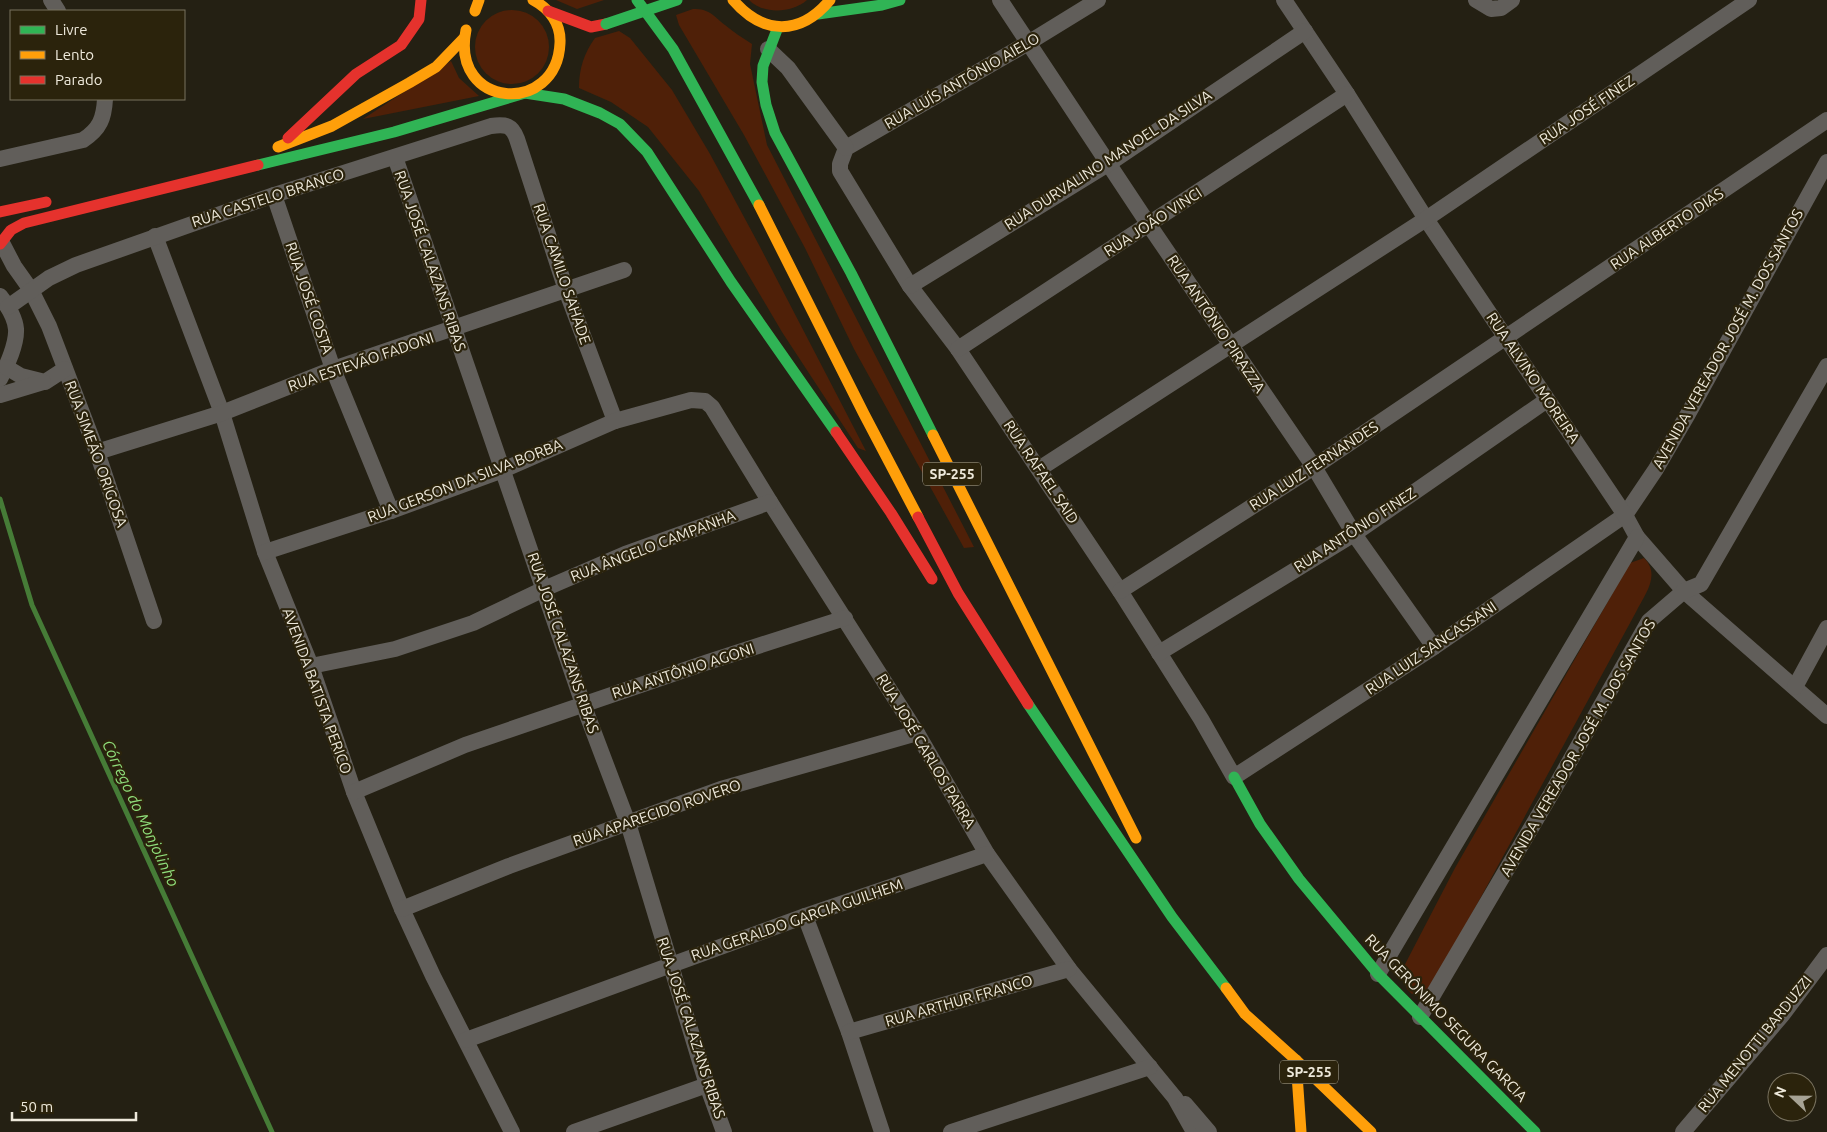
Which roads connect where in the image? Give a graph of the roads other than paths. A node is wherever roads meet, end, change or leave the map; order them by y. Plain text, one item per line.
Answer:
1 (421, 0) edge
2 (491, 0) edge
3 (534, 0) edge
4 (637, 0) edge
5 (677, 0) edge
6 (733, 0) edge
7 (830, 0) edge
8 (900, 0) edge
9 (1000, 0) edge
10 (1098, 0) edge
11 (1284, 0) edge
12 (1476, 0) edge
13 (1512, 0) edge
14 (1749, 0) edge
15 (477, 6) edge
16 (548, 11) junction
17 (818, 14) junction
18 (778, 27) junction
19 (1305, 31) junction
20 (464, 38) junction
21 (1028, 43) junction
22 (571, 44) dead end
23 (768, 49) junction
24 (561, 53) junction
25 (525, 93) junction
26 (1347, 94) junction
27 (105, 100) edge
28 (1827, 120) edge
29 (511, 127) joint
30 (846, 148) junction
31 (395, 157) junction
32 (0, 159) edge
33 (1827, 162) edge
34 (1108, 164) junction
35 (274, 194) junction
36 (58, 199) dead end
37 (0, 212) edge
38 (1426, 219) junction
39 (1149, 224) junction
40 (155, 236) junction
41 (1, 241) edge
42 (624, 270) dead end
43 (910, 286) junction
44 (31, 290) junction
45 (566, 290) junction
46 (4, 302) edge
47 (453, 329) junction
48 (1506, 338) junction
49 (1231, 345) junction
50 (958, 349) junction
51 (1827, 366) edge
52 (65, 369) junction
53 (333, 369) junction
54 (3, 373) edge
55 (45, 382) junction
56 (0, 395) edge
57 (692, 400) joint
58 (1547, 400) junction
59 (222, 413) junction
60 (615, 421) junction
61 (97, 452) junction
62 (1314, 467) junction
63 (1039, 469) junction
64 (503, 470) junction
65 (770, 502) junction
66 (391, 511) junction
67 (1625, 515) junction
68 (1354, 534) junction
69 (1637, 537) junction
70 (265, 552) junction
71 (937, 587) dead end
72 (544, 589) junction
73 (1120, 591) junction
74 (1684, 591) junction
75 (845, 618) junction
76 (154, 621) dead end
77 (1827, 628) edge
78 (975, 640) dead end
79 (1434, 647) junction
80 (1159, 653) junction
81 (311, 666) junction
82 (1794, 687) junction
83 (583, 704) junction
84 (1031, 708) junction
85 (1827, 716) edge
86 (917, 733) junction
87 (1234, 777) junction
88 (354, 792) junction
89 (628, 822) junction
90 (987, 854) junction
91 (402, 909) junction
92 (805, 916) junction
93 (1172, 917) junction
94 (1827, 955) edge
95 (670, 965) junction
96 (1069, 969) junction
97 (1378, 974) junction
98 (1420, 1017) junction
99 (849, 1032) junction
100 (466, 1040) junction
101 (1296, 1060) junction
102 (1150, 1067) junction
103 (707, 1085) junction
104 (1174, 1098) junction
105 (512, 1132) edge
106 (574, 1132) edge
107 (724, 1132) edge
108 (882, 1132) edge
109 (950, 1132) edge
110 (1194, 1132) edge
111 (1209, 1132) edge
112 (1301, 1132) edge
113 (1372, 1132) edge
114 (1535, 1132) edge
115 (1682, 1132) edge

1 - 20 main road
2 - 15 main road
3 - 16 main road
4 - 84 main road, SP-255
5 - 16 main road, bridge
6 - 18 main road
7 - 17 main road
8 - 17 main road
9 - 21 street, RUA ANTÔNIO PIRAZZA
10 - 21 street, RUA LUÍS ANTÔNIO AIELO
11 - 19 street, RUA ALVINO MOREIRA
12 - 13 street
14 - 38 street, RUA JOSÉ FINEZ
15 - 20 main road
16 - 24 main road
17 - 18 main road
18 - 23 main road, SP-255
19 - 26 street, RUA ALVINO MOREIRA
19 - 34 street, RUA DURVALINO MANOEL DA SILVA
20 - 25 main road
21 - 30 street, RUA LUÍS ANTÔNIO AIELO
21 - 34 street, RUA ANTÔNIO PIRAZZA
22 - 24 main road
23 - 30 street
23 - 93 main road, SP-255
24 - 25 main road
25 - 41 main road
25 - 71 main road
26 - 38 street, RUA ALVINO MOREIRA
26 - 39 street, RUA JOÃO VINCI
27 - 32 street
28 - 48 street, RUA ALBERTO DIAS
29 - 31 street, RUA CASTELO BRANCO
29 - 45 street, RUA CAMILO SAHADE
30 - 43 street, RUA RAFAEL SAID
31 - 35 street, RUA CASTELO BRANCO
31 - 47 street, RUA JOSÉ CALAZANS RIBAS
33 - 67 street, AVENIDA VEREADOR JOSÉ M. DOS SANTOS
34 - 39 street, RUA ANTÔNIO PIRAZZA
34 - 43 street, RUA DURVALINO MANOEL DA SILVA
35 - 40 street, RUA CASTELO BRANCO
35 - 53 street, RUA JOSÉ COSTA
36 - 37 main road
38 - 48 street, RUA ALVINO MOREIRA
38 - 49 street, RUA JOSÉ FINEZ
39 - 49 street, RUA ANTÔNIO PIRAZZA
39 - 50 street, RUA JOÃO VINCI
40 - 44 street, RUA CASTELO BRANCO
40 - 59 street, AVENIDA BATISTA PERICO
41 - 44 street, RUA SIMEÃO ORIGOSA
42 - 45 street, RUA ESTEVÃO FADONI
43 - 50 street, RUA RAFAEL SAID
44 - 46 street, RUA CASTELO BRANCO
44 - 52 street, RUA SIMEÃO ORIGOSA
45 - 47 street, RUA ESTEVÃO FADONI
45 - 60 street, RUA CAMILO SAHADE
46 - 54 street
47 - 53 street, RUA ESTEVÃO FADONI
47 - 64 street, RUA JOSÉ CALAZANS RIBAS
48 - 58 street, RUA ALVINO MOREIRA
48 - 62 street, RUA LUIZ FERNANDES
49 - 62 street, RUA ANTÔNIO PIRAZZA
49 - 63 street, RUA JOSÉ FINEZ
50 - 63 street, RUA RAFAEL SAID
51 - 74 street, AVENIDA VEREADOR JOSÉ M. DOS SANTOS
52 - 55 street
52 - 61 street, RUA SIMEÃO ORIGOSA
53 - 59 street, RUA ESTEVÃO FADONI
53 - 66 street, RUA JOSÉ COSTA
54 - 55 street
55 - 56 street
57 - 60 street, RUA GERSON DA SILVA BORBA
57 - 65 street, RUA JOSÉ CARLOS PARRA
58 - 67 street, RUA ALVINO MOREIRA
58 - 68 street, RUA ANTÔNIO FINEZ
59 - 61 street, RUA ESTEVÃO FADONI
59 - 70 street, AVENIDA BATISTA PERICO
60 - 64 street, RUA GERSON DA SILVA BORBA
61 - 76 street, RUA SIMEÃO ORIGOSA
62 - 68 street, RUA ANTÔNIO PIRAZZA
62 - 73 street, RUA LUIZ FERNANDES
63 - 73 street, RUA RAFAEL SAID
64 - 66 street, RUA GERSON DA SILVA BORBA
64 - 72 street, RUA JOSÉ CALAZANS RIBAS
65 - 72 street, RUA ÂNGELO CAMPANHA
65 - 75 street, RUA JOSÉ CARLOS PARRA
66 - 70 street, RUA GERSON DA SILVA BORBA
67 - 69 street, RUA ALVINO MOREIRA
67 - 79 street, RUA LUIZ SANCASSANI
68 - 79 street, RUA ANTÔNIO PIRAZZA
68 - 80 street, RUA ANTÔNIO FINEZ
69 - 74 street, RUA ALVINO MOREIRA
69 - 97 street
70 - 81 street, AVENIDA BATISTA PERICO
72 - 81 street, RUA ÂNGELO CAMPANHA
72 - 83 street, RUA JOSÉ CALAZANS RIBAS
73 - 80 street, RUA RAFAEL SAID
74 - 82 street, RUA ALVINO MOREIRA
74 - 98 street, AVENIDA VEREADOR JOSÉ M. DOS SANTOS
75 - 83 street, RUA ANTÔNIO AGONI
75 - 86 street, RUA JOSÉ CARLOS PARRA
77 - 82 street
78 - 84 main road, SP-255
79 - 87 street, RUA LUIZ SANCASSANI
80 - 87 street, RUA RAFAEL SAID
81 - 88 street, AVENIDA BATISTA PERICO
82 - 85 street, RUA ALVINO MOREIRA
83 - 88 street, RUA ANTÔNIO AGONI
83 - 89 street, RUA JOSÉ CALAZANS RIBAS
84 - 93 main road, SP-255
86 - 89 street, RUA APARECIDO ROVERO
86 - 90 street, RUA JOSÉ CARLOS PARRA
87 - 97 main road, RUA GERÔNIMO SEGURA GARCIA
88 - 91 street, AVENIDA BATISTA PERICO
89 - 91 street, RUA APARECIDO ROVERO
89 - 95 street, RUA JOSÉ CALAZANS RIBAS
90 - 92 street, RUA GERALDO GARCIA GUILHEM
90 - 96 street, RUA JOSÉ CARLOS PARRA
91 - 100 street, AVENIDA BATISTA PERICO
92 - 95 street, RUA GERALDO GARCIA GUILHEM
92 - 99 street
93 - 101 main road, SP-255
94 - 115 street, RUA MENOTTI BARDUZZI
95 - 100 street, RUA GERALDO GARCIA GUILHEM
95 - 103 street, RUA JOSÉ CALAZANS RIBAS
96 - 99 street, RUA ARTHUR FRANCO
96 - 102 street, RUA JOSÉ CARLOS PARRA
97 - 98 main road, RUA GERÔNIMO SEGURA GARCIA
98 - 114 main road, RUA GERÔNIMO SEGURA GARCIA
99 - 108 street
100 - 105 street, AVENIDA BATISTA PERICO
101 - 112 main road
101 - 113 main road, SP-255
102 - 104 street, RUA JOSÉ CARLOS PARRA
102 - 109 street
103 - 106 street
103 - 107 street, RUA JOSÉ CALAZANS RIBAS
104 - 110 street, RUA JOSÉ CARLOS PARRA
104 - 111 street, RUA JOSÉ CARLOS PARRA

